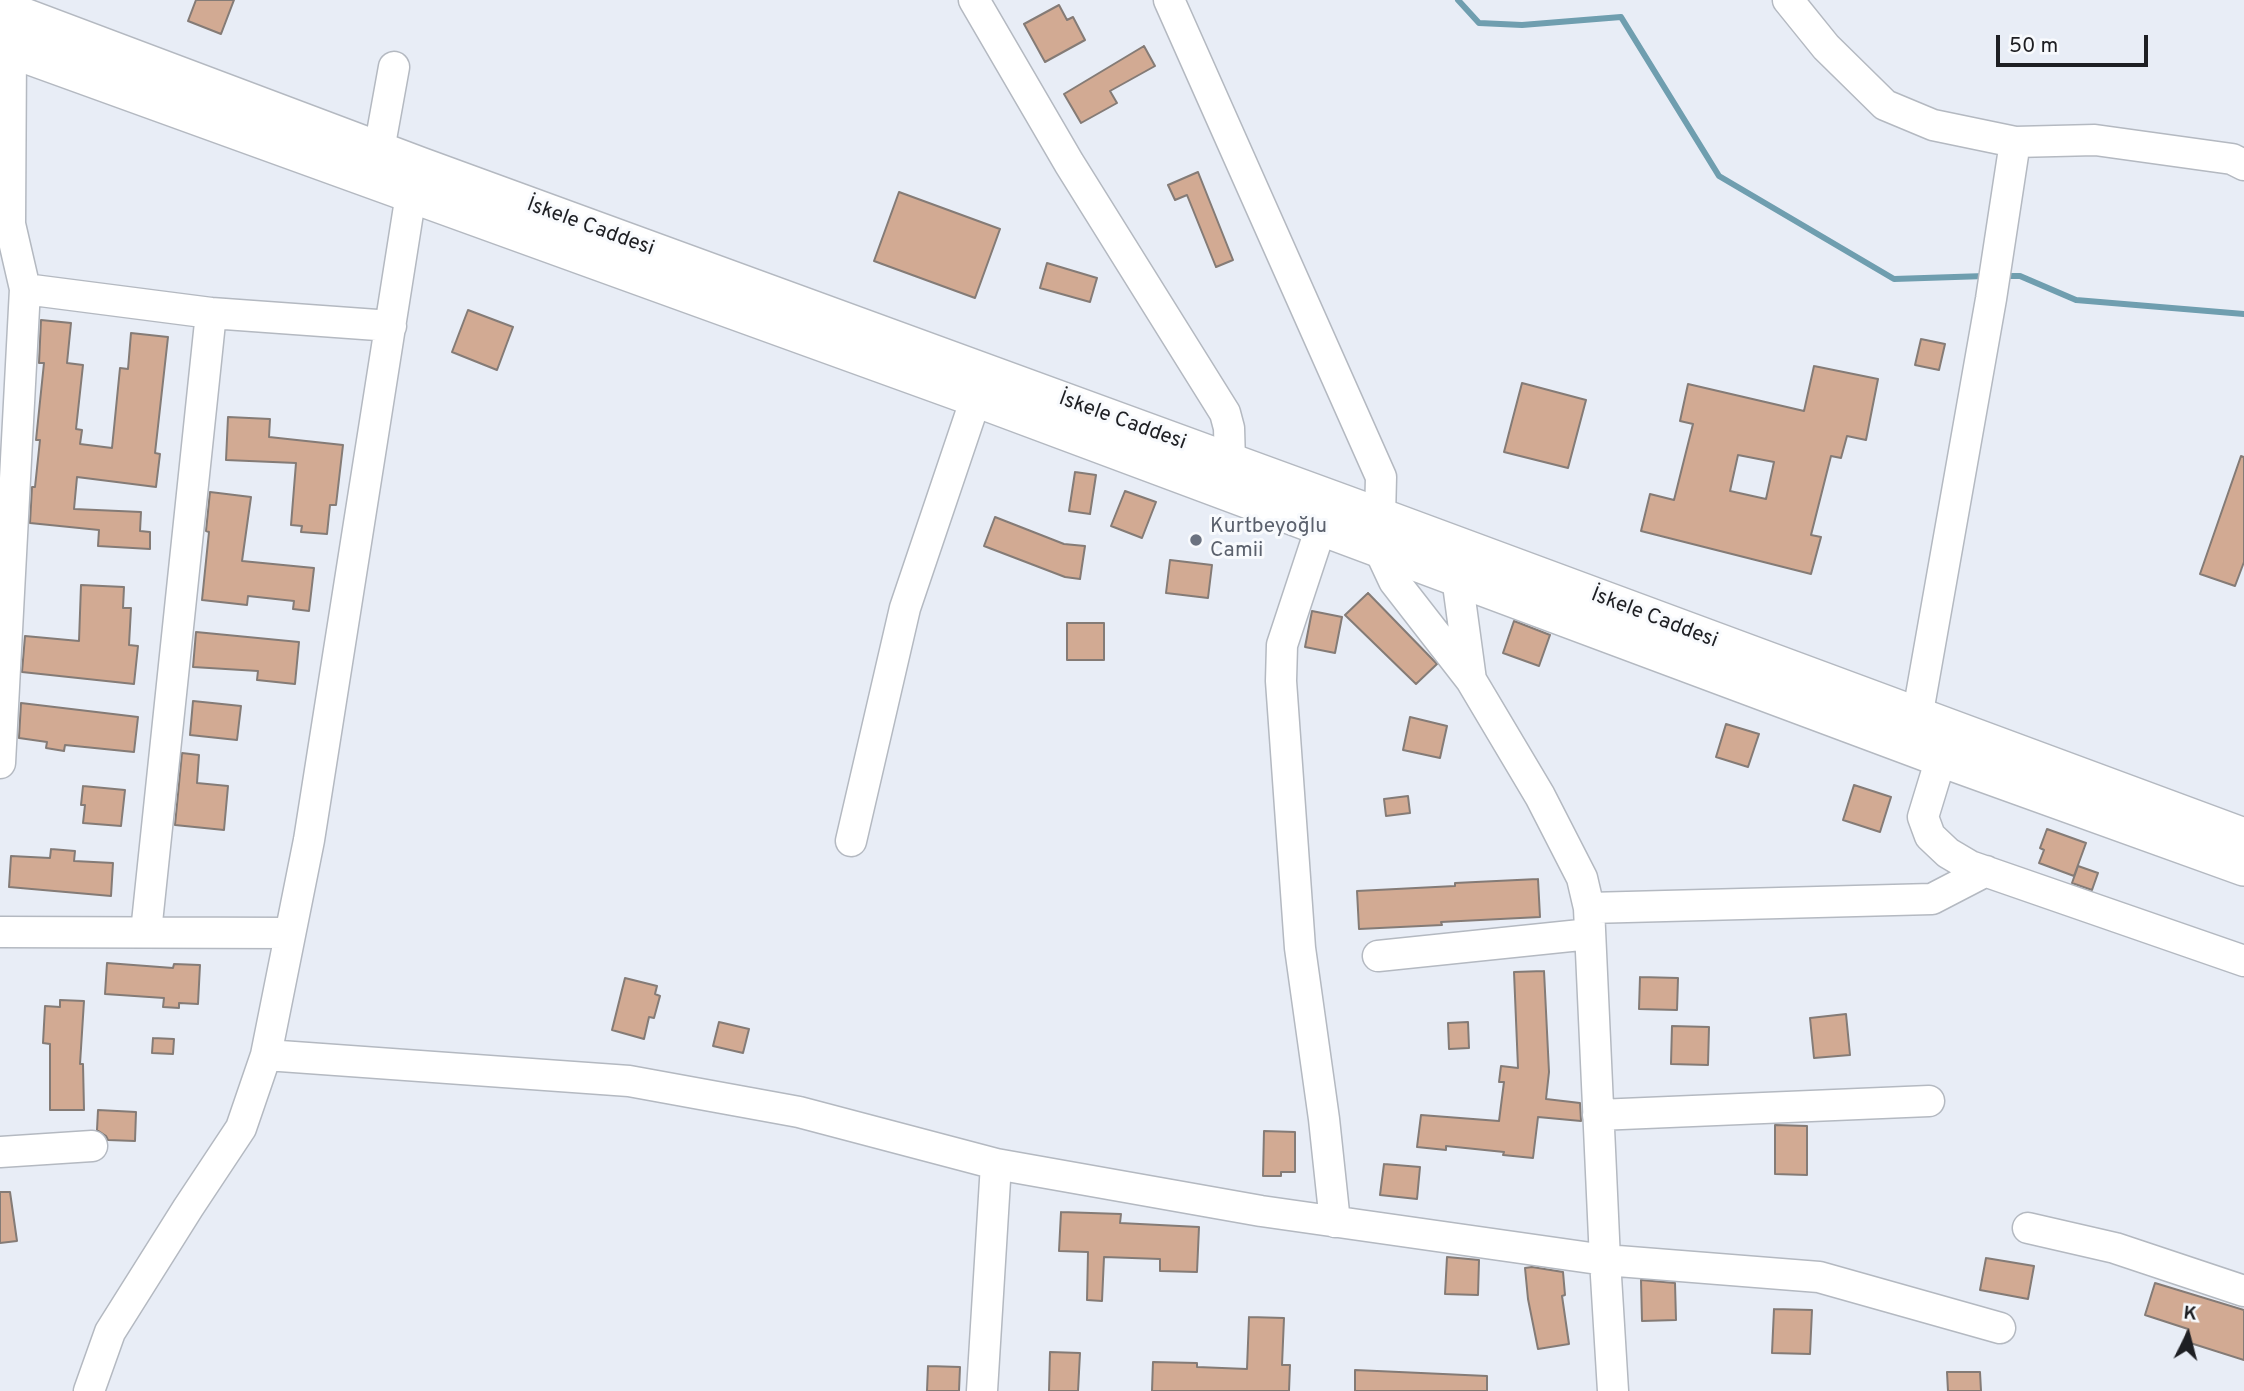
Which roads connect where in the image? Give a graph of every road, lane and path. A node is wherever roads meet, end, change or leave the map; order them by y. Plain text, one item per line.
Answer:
1 (974, 0) edge
2 (1169, 0) edge
3 (1788, 0) edge
4 (0, 8) edge
5 (5, 47) edge
6 (394, 67) dead end
7 (2015, 142) junction
8 (2244, 165) edge
9 (378, 166) junction
10 (416, 180) junction
11 (5, 224) edge
12 (24, 289) junction
13 (211, 313) junction
14 (391, 326) junction
15 (976, 398) junction
16 (1230, 462) junction
17 (1321, 527) junction
18 (1380, 533) junction
19 (1457, 578) junction
20 (1471, 680) junction
21 (1923, 741) junction
22 (0, 763) edge
23 (2244, 837) edge
24 (850, 841) dead end
25 (2244, 867) edge
26 (1986, 871) junction
27 (1590, 921) junction
28 (0, 932) edge
29 (146, 932) junction
30 (289, 933) junction
31 (1378, 956) dead end
32 (2244, 961) edge
33 (266, 1055) junction
34 (1929, 1101) dead end
35 (1598, 1115) junction
36 (92, 1146) dead end
37 (0, 1152) edge
38 (996, 1164) junction
39 (1335, 1222) junction
40 (2028, 1228) dead end
41 (1605, 1261) junction
42 (2244, 1291) edge
43 (2000, 1328) dead end
44 (89, 1391) edge
45 (982, 1391) edge
46 (1614, 1391) edge

1 - 16 street
2 - 18 street
3 - 7 street
4 - 9 main road, İskele Caddesi
5 - 9 main road
5 - 11 street
6 - 9 street
7 - 8 street
7 - 21 street
9 - 10 main road, İskele Caddesi
10 - 14 street
10 - 15 main road
10 - 16 main road, İskele Caddesi
11 - 12 street
12 - 13 street
12 - 22 street
13 - 14 street
13 - 29 street
14 - 30 street
15 - 17 main road
15 - 24 street
16 - 18 main road, İskele Caddesi
17 - 18 main road
17 - 39 street
18 - 19 main road
18 - 20 street
18 - 21 main road, İskele Caddesi
19 - 20 street
19 - 21 main road
20 - 27 street
21 - 23 main road, İskele Caddesi
21 - 25 main road
21 - 26 street
26 - 27 street
26 - 32 street
27 - 31 street
27 - 35 street
28 - 29 street
29 - 30 street
30 - 33 street
33 - 38 street
33 - 44 street
34 - 35 street
35 - 41 street
36 - 37 street
38 - 39 street
38 - 45 street
39 - 41 street
40 - 42 street
41 - 43 street
41 - 46 street

